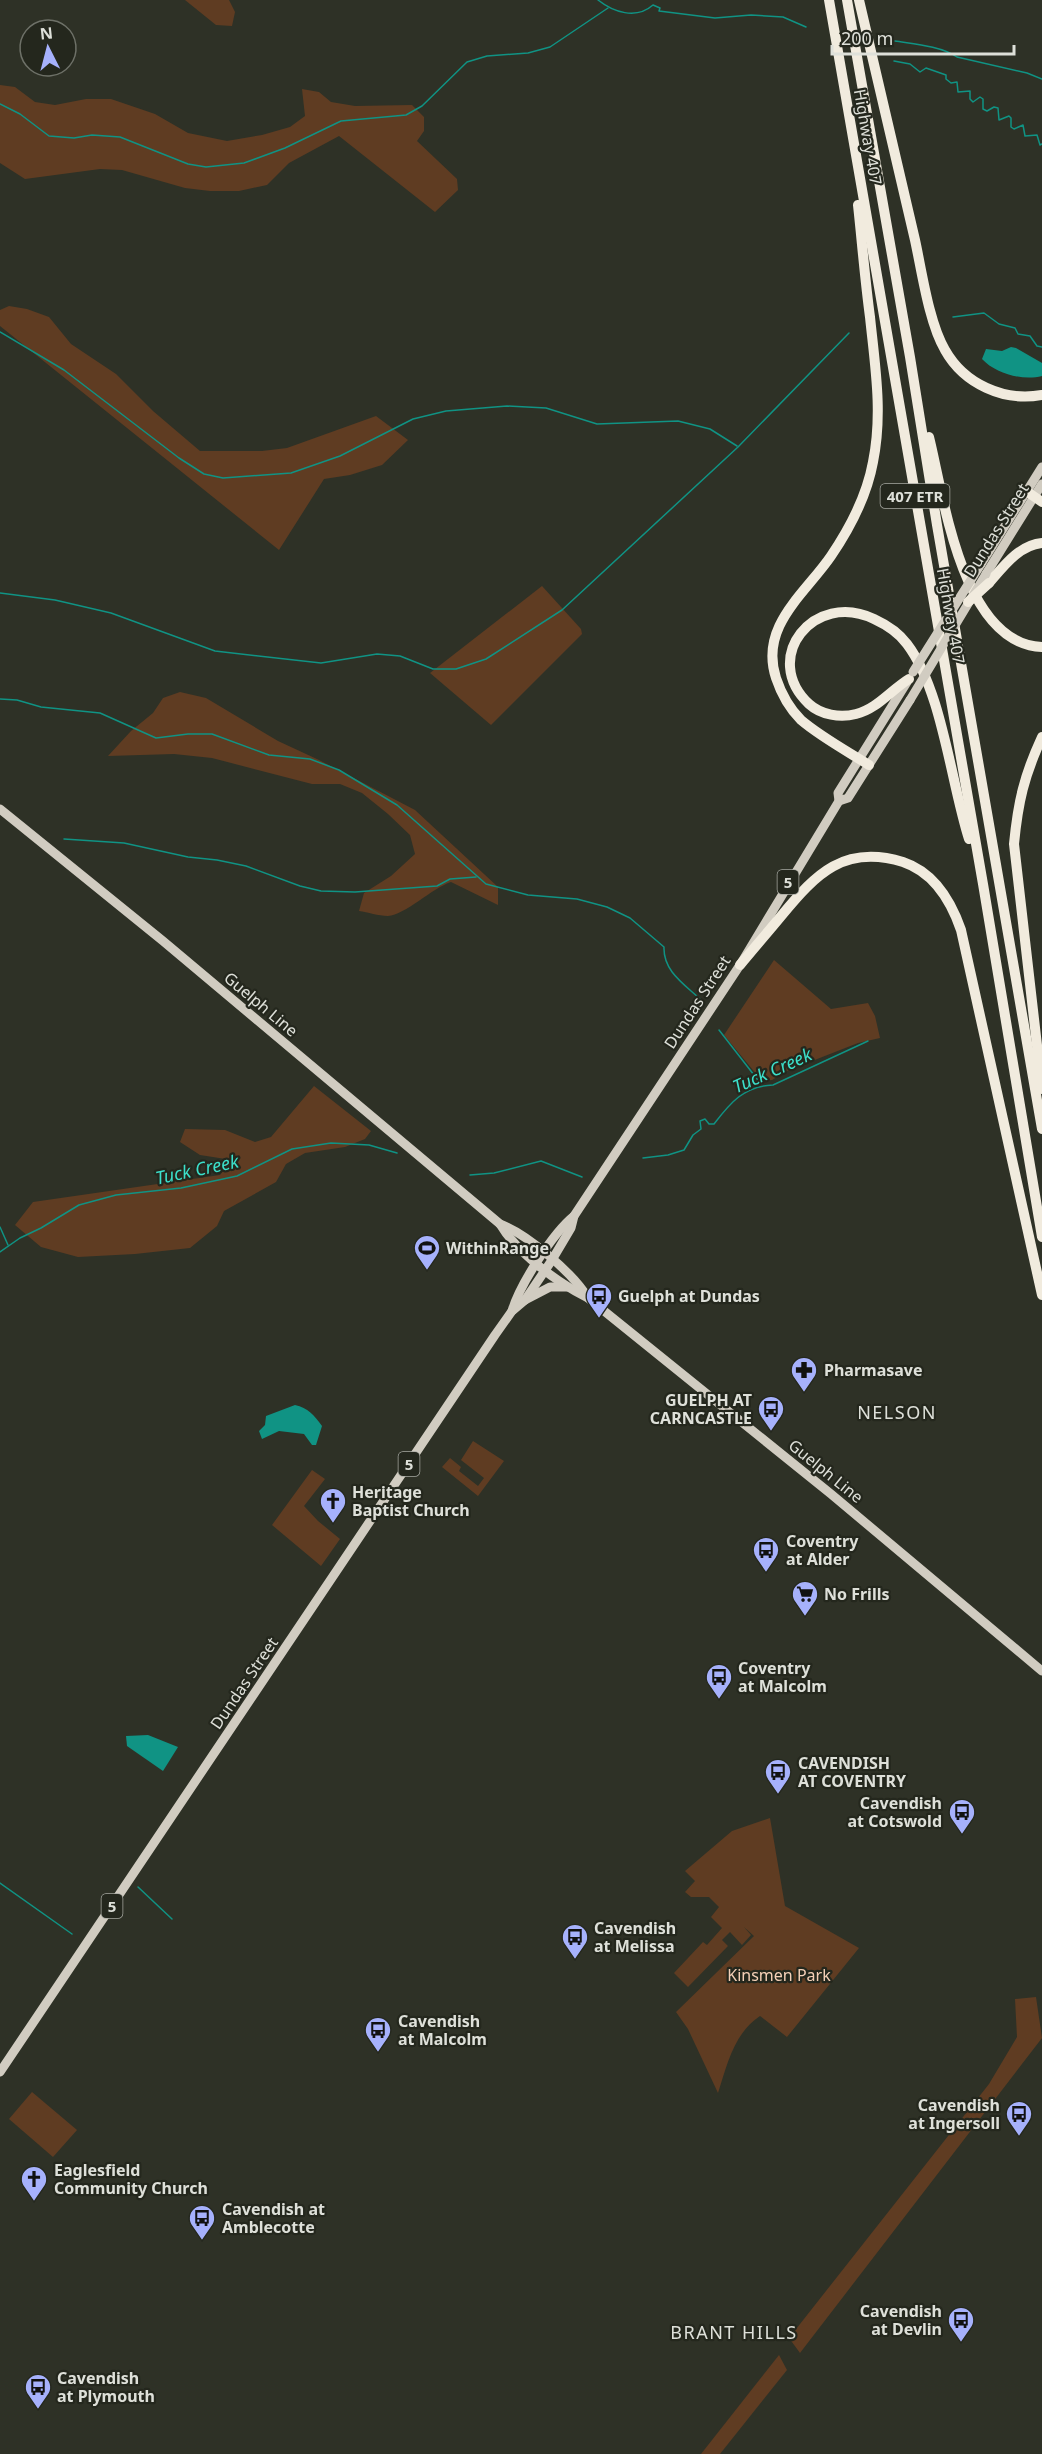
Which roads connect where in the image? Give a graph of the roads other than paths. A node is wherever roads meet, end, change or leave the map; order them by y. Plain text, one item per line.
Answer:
1 (829, 0) edge
2 (847, 0) edge
3 (859, 0) edge
4 (848, 109) junction
5 (910, 357) junction
6 (1042, 395) edge
7 (1042, 466) edge
8 (1042, 484) edge
9 (1034, 497) edge
10 (1042, 543) edge
11 (987, 578) junction
12 (968, 602) joint
13 (1042, 647) edge
14 (909, 679) junction
15 (1042, 737) edge
16 (858, 759) junction
17 (869, 765) junction
18 (839, 801) junction
19 (0, 809) edge
20 (983, 884) junction
21 (740, 964) junction
22 (1042, 1089) edge
23 (1042, 1129) edge
24 (500, 1224) junction
25 (1042, 1236) edge
26 (548, 1257) junction
27 (541, 1266) junction
28 (567, 1287) junction
29 (1042, 1295) edge
30 (588, 1298) junction
31 (525, 1300) junction
32 (512, 1311) junction
33 (1042, 1671) edge
34 (0, 2072) edge

1 - 4 highway, Highway 407 / 407 ETR
2 - 5 highway, Highway 407 / 407 ETR
3 - 6 highway
4 - 16 highway
4 - 20 highway, Highway 407 / 407 ETR
5 - 13 highway
5 - 23 highway, Highway 407 / 407 ETR
7 - 9 main road, Dundas Street / 5
8 - 9 main road, Dundas Street / 5
9 - 11 main road, Dundas Street / 5
9 - 14 main road, Dundas Street / 5, bridge
10 - 11 highway
11 - 12 highway, bridge
12 - 17 main road, Dundas Street / 5, bridge
14 - 16 main road, Dundas Street / 5
14 - 20 highway
15 - 22 highway
16 - 17 highway
16 - 18 main road, Dundas Street / 5
17 - 18 main road, Dundas Street / 5
18 - 21 main road, Dundas Street / 5
19 - 24 main road, Guelph Line
20 - 25 highway, Highway 407 / 407 ETR
21 - 26 main road, Dundas Street / 5
21 - 29 highway
24 - 26 main road, Guelph Line
24 - 27 main road, Guelph Line
26 - 27 main road, Dundas Street / 5
26 - 30 main road, Guelph Line
27 - 28 main road, Guelph Line
27 - 31 main road, Dundas Street / 5
27 - 32 main road, Dundas Street / 5
28 - 30 main road, Guelph Line
28 - 31 main road
30 - 33 main road, Guelph Line
31 - 32 main road, Dundas Street / 5
32 - 34 main road, Dundas Street / 5

